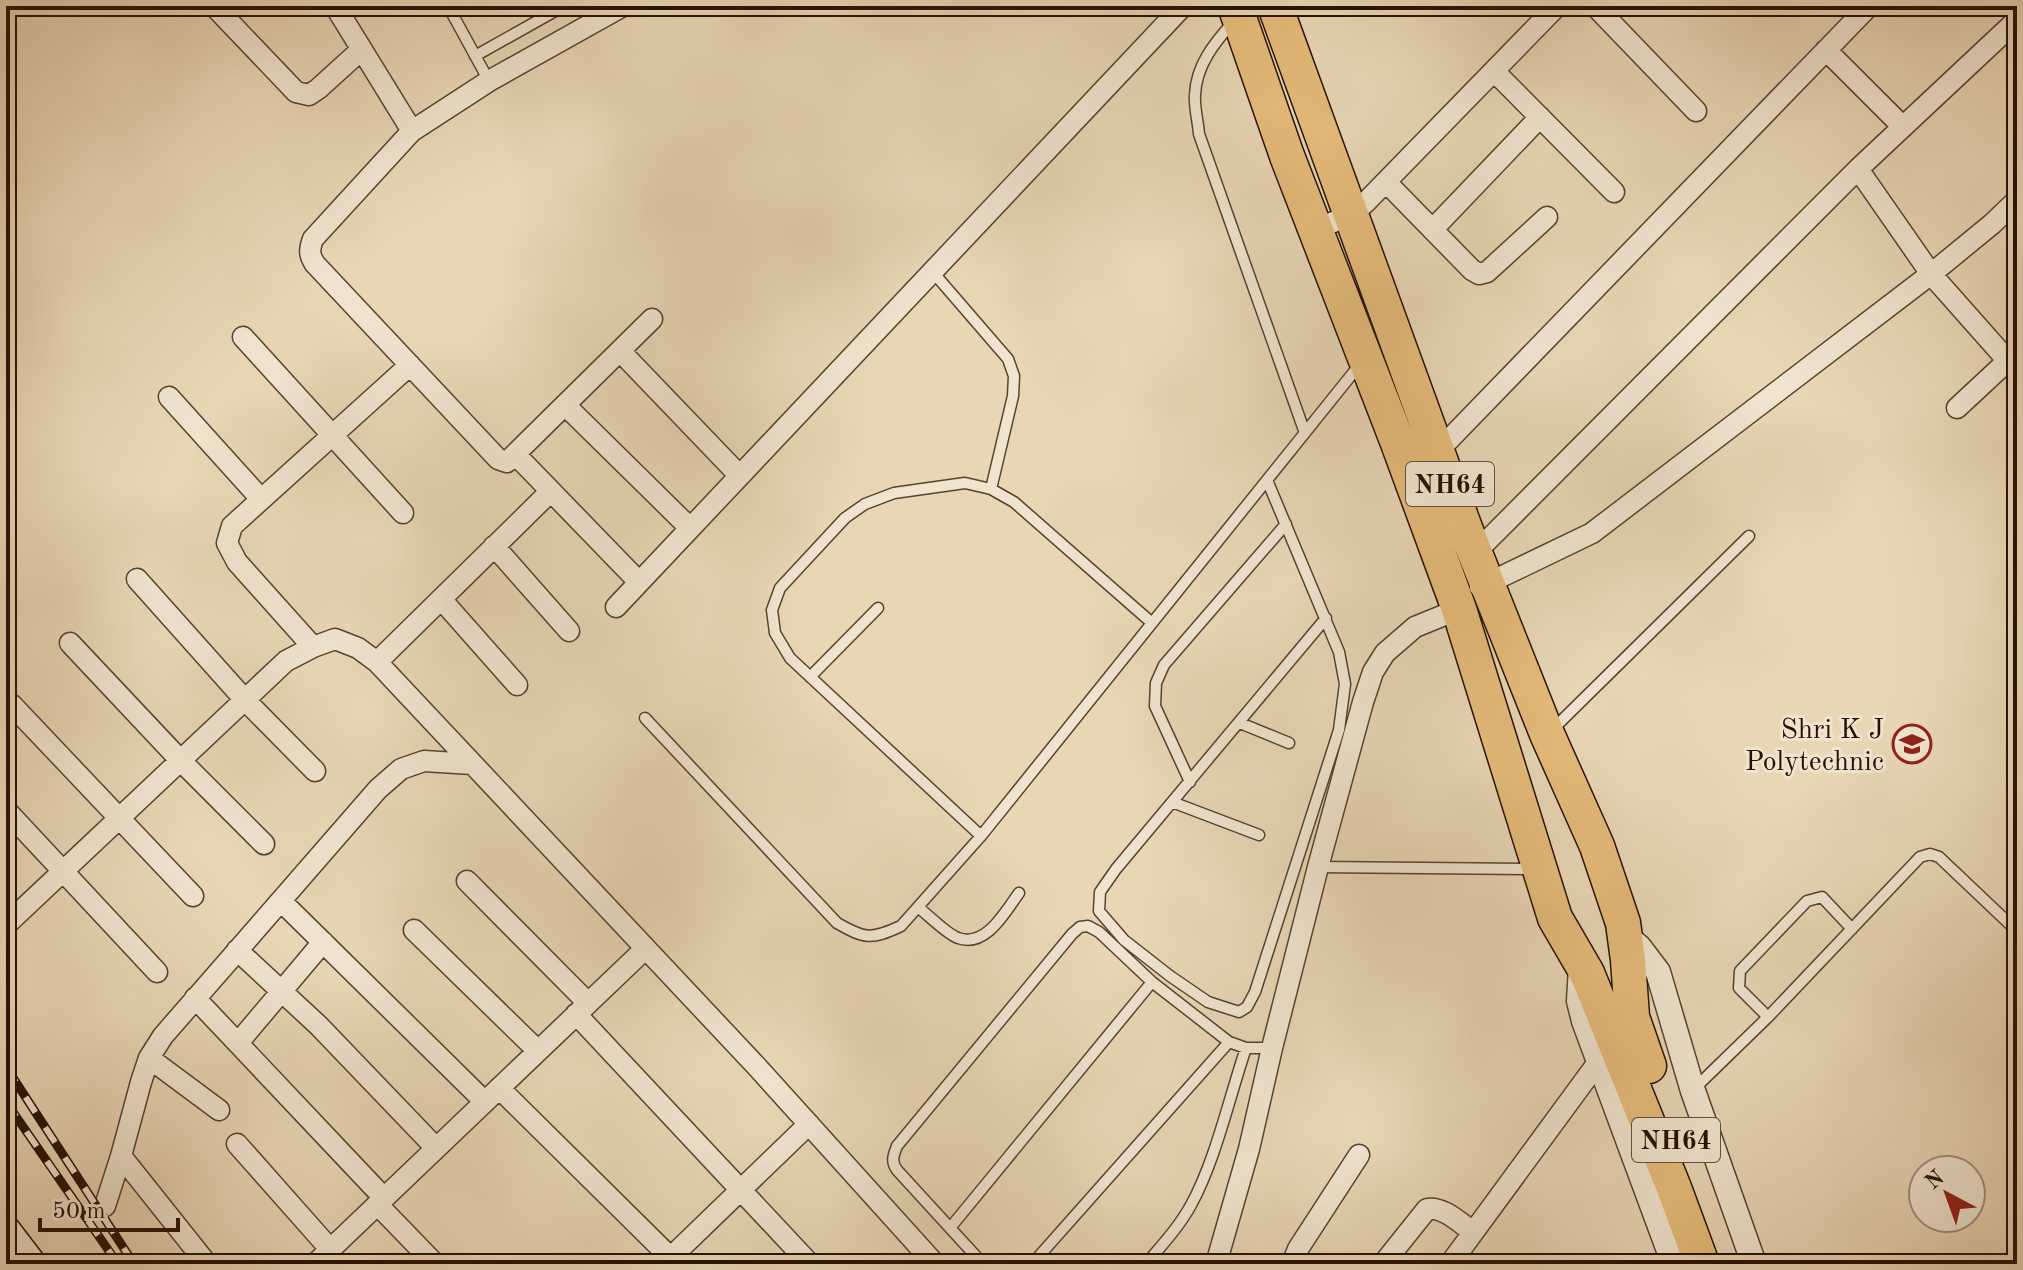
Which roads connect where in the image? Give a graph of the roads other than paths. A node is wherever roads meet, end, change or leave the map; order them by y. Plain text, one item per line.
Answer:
1 (335, 6) edge
2 (448, 6) edge
3 (564, 6) edge
4 (623, 6) edge
5 (1183, 6) edge
6 (1275, 6) edge
7 (1557, 6) edge
8 (1595, 6) edge
9 (1869, 6) edge
10 (226, 10) edge
11 (1237, 11) edge
12 (2015, 27) edge
13 (361, 50) junction
14 (1826, 50) junction
15 (475, 56) junction
16 (1494, 71) junction
17 (489, 81) junction
18 (1696, 111) dead end
19 (1540, 117) junction
20 (1903, 127) junction
21 (412, 131) junction
22 (1858, 169) junction
23 (1386, 182) junction
24 (1614, 192) dead end
25 (2017, 200) edge
26 (1351, 215) junction
27 (1547, 217) dead end
28 (1316, 229) junction
29 (1433, 229) junction
30 (932, 271) junction
31 (1931, 274) junction
32 (652, 319) dead end
33 (243, 337) dead end
34 (1378, 340) junction
35 (620, 351) junction
36 (2014, 361) edge
37 (410, 365) junction
38 (169, 397) dead end
39 (565, 405) junction
40 (1957, 408) dead end
41 (1305, 433) junction
42 (332, 435) junction
43 (1438, 451) junction
44 (515, 454) junction
45 (739, 475) junction
46 (1267, 480) junction
47 (991, 489) junction
48 (551, 491) junction
49 (261, 499) junction
50 (403, 513) dead end
51 (1286, 524) junction
52 (690, 528) junction
53 (1749, 536) dead end
54 (494, 546) junction
55 (1482, 569) junction
56 (137, 579) dead end
57 (639, 582) junction
58 (441, 599) junction
59 (1456, 603) junction
60 (616, 607) dead end
61 (878, 608) dead end
62 (1326, 618) junction
63 (1152, 623) junction
64 (569, 631) dead end
65 (70, 643) dead end
66 (313, 647) junction
67 (377, 662) junction
68 (810, 677) junction
69 (517, 685) dead end
70 (245, 700) junction
71 (12, 705) dead end
72 (645, 718) dead end
73 (1240, 723) junction
74 (1547, 734) junction
75 (1289, 743) dead end
76 (181, 761) junction
77 (472, 764) junction
78 (315, 771) dead end
79 (1190, 782) junction
80 (1172, 802) junction
81 (6, 810) edge
82 (119, 819) junction
83 (1259, 835) dead end
84 (981, 836) junction
85 (264, 844) dead end
86 (1318, 867) junction
87 (1539, 869) junction
88 (64, 870) junction
89 (467, 881) dead end
90 (1019, 893) dead end
91 (193, 896) dead end
92 (281, 901) junction
93 (918, 907) junction
94 (6, 925) edge
95 (1852, 929) junction
96 (414, 930) dead end
97 (2017, 931) edge
98 (1624, 934) junction
99 (323, 942) junction
100 (645, 949) junction
101 (237, 950) junction
102 (1581, 963) junction
103 (157, 972) dead end
104 (1152, 982) junction
105 (282, 991) junction
106 (195, 998) junction
107 (582, 1009) junction
108 (1768, 1017) junction
109 (1620, 1019) junction
110 (1229, 1042) junction
111 (238, 1043) junction
112 (1246, 1048) junction
113 (1272, 1048) junction
114 (538, 1051) junction
115 (149, 1058) junction
116 (1599, 1061) junction
117 (1693, 1091) junction
118 (492, 1095) junction
119 (219, 1110) dead end
120 (809, 1124) junction
121 (237, 1144) dead end
122 (436, 1148) junction
123 (1359, 1155) dead end
124 (121, 1156) junction
125 (742, 1189) junction
126 (381, 1201) junction
127 (105, 1206) dead end
128 (950, 1228) junction
129 (6, 1230) edge
130 (1473, 1232) junction
131 (330, 1249) junction
132 (670, 1262) edge
133 (433, 1263) edge
134 (32, 1264) edge
135 (207, 1264) edge
136 (315, 1264) edge
137 (810, 1264) edge
138 (935, 1264) edge
139 (983, 1264) edge
140 (1032, 1264) edge
141 (1146, 1264) edge
142 (1216, 1264) edge
143 (1292, 1264) edge
144 (1383, 1264) edge
145 (1450, 1264) edge
146 (1674, 1264) edge
147 (1702, 1264) edge
148 (1721, 1264) edge
149 (1754, 1264) edge

1 - 13 street
2 - 15 lane
3 - 15 lane
4 - 17 street
5 - 30 street
6 - 26 highway, NH64
7 - 16 street
8 - 18 street
9 - 14 street
10 - 13 street
11 - 28 highway, NH64
11 - 41 lane
12 - 20 street
13 - 21 street
14 - 20 street
14 - 43 street
15 - 17 lane
16 - 19 street
16 - 23 street
17 - 21 street
19 - 24 street
19 - 29 street
20 - 22 street
21 - 37 street
22 - 31 street
22 - 55 street
23 - 26 street
23 - 29 street
25 - 31 street
26 - 28 street
26 - 34 highway, NH64
27 - 29 street
28 - 34 highway, NH64
30 - 45 street
30 - 47 lane
31 - 36 street
31 - 55 street
32 - 35 street
33 - 42 street
34 - 41 lane
34 - 43 highway, NH64
34 - 59 highway, NH64
35 - 39 street
35 - 45 street
36 - 40 street
37 - 42 street
37 - 44 street
38 - 49 street
39 - 44 street
39 - 52 street
41 - 46 lane
42 - 49 street
42 - 50 street
43 - 55 highway, NH64
44 - 48 street
45 - 52 street
46 - 51 lane
46 - 63 lane
47 - 63 lane
47 - 68 lane
48 - 54 street
48 - 57 street
49 - 66 street
51 - 62 lane
51 - 79 lane
52 - 57 street
53 - 74 lane
54 - 58 street
54 - 64 street
55 - 59 street
55 - 74 highway, NH64
56 - 70 street
57 - 60 street
58 - 67 street
58 - 69 street
59 - 86 street
59 - 87 highway, NH64
61 - 68 lane
62 - 73 lane
62 - 80 lane
63 - 84 lane
65 - 76 street
66 - 67 street
66 - 70 street
67 - 77 street
68 - 84 lane
70 - 76 street
70 - 78 street
71 - 82 street
72 - 93 lane
73 - 75 lane
73 - 79 lane
74 - 98 highway, NH64
76 - 82 street
76 - 85 street
77 - 92 street
77 - 100 street
79 - 80 lane
80 - 83 lane
81 - 88 street
82 - 88 street
82 - 91 street
84 - 93 lane
86 - 87 lane
86 - 113 street
87 - 102 highway, NH64
88 - 94 street
88 - 103 street
89 - 107 street
90 - 93 lane
92 - 99 street
92 - 101 street
95 - 97 lane
95 - 108 lane
95 - 108 lane
96 - 114 street
98 - 109 highway, NH64
98 - 117 street
99 - 105 street
99 - 118 street
100 - 107 street
100 - 120 street
101 - 105 street
101 - 106 street
102 - 109 highway, NH64
102 - 116 street, NH64
104 - 110 lane
104 - 128 lane
104 - 128 lane
105 - 111 street
105 - 122 street
106 - 111 street
106 - 115 street
107 - 114 street
107 - 125 street
108 - 117 lane
109 - 147 highway, NH64
109 - 148 highway, NH64
110 - 112 lane
110 - 140 lane
111 - 126 street
112 - 113 lane
112 - 141 lane
113 - 142 street
114 - 118 street
115 - 119 street
115 - 124 street
116 - 130 street
116 - 146 street, NH64
117 - 149 street
118 - 122 street
118 - 132 street
120 - 125 street
120 - 138 street
121 - 131 street
122 - 126 street
123 - 143 street
124 - 127 street
124 - 135 street
125 - 132 street
125 - 137 street
126 - 131 street
126 - 133 street
128 - 139 lane
129 - 134 main road
130 - 144 street
130 - 145 street
131 - 136 street

